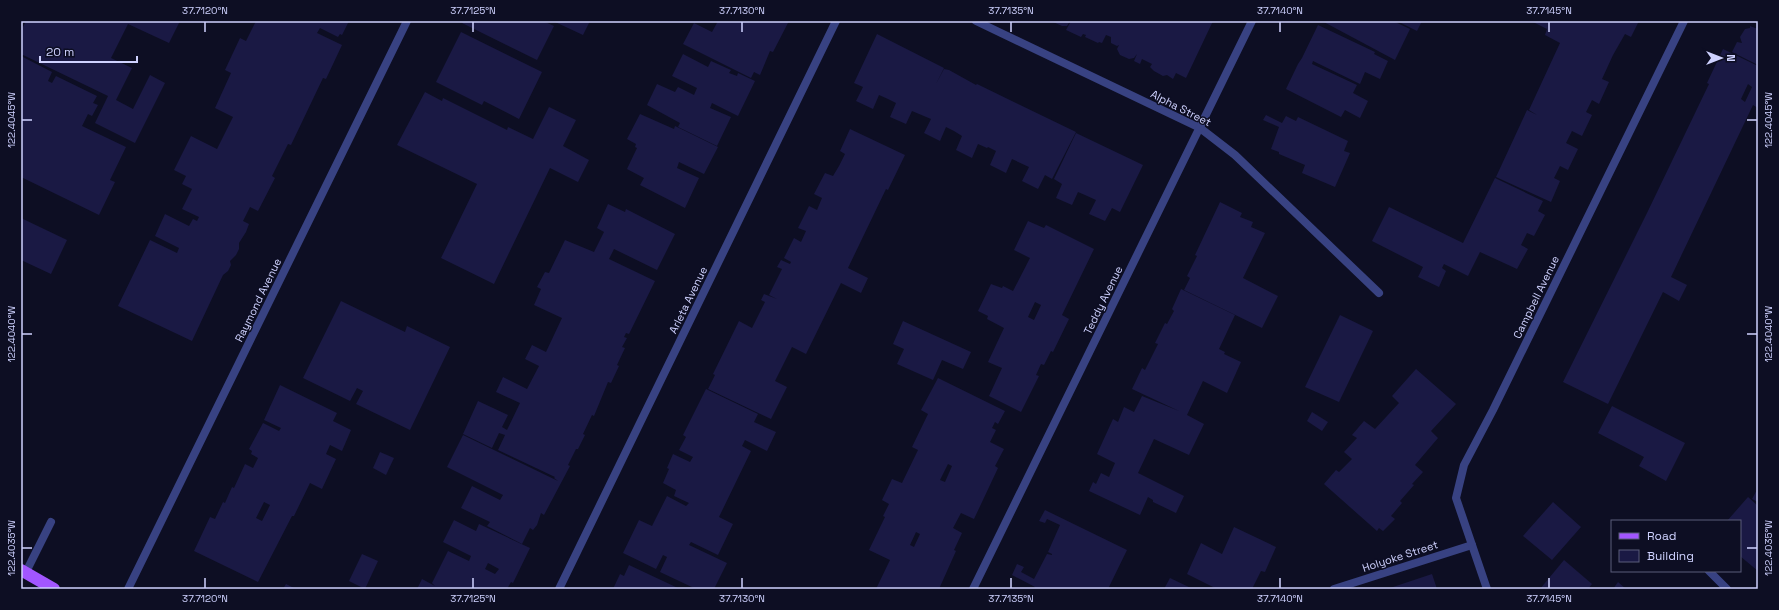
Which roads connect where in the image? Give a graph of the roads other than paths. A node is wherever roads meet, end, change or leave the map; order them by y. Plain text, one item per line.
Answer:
1 (407, 21) edge
2 (836, 21) edge
3 (976, 21) edge
4 (1252, 21) edge
5 (1684, 21) edge
6 (1200, 128) junction
7 (1379, 293) dead end
8 (51, 522) dead end
9 (1472, 545) junction
10 (24, 571) edge
11 (1710, 572) edge
12 (54, 589) edge
13 (128, 589) edge
14 (559, 589) edge
15 (973, 589) edge
16 (1334, 589) edge
17 (1487, 589) edge
18 (1727, 589) edge

1 - 13 street, Raymond Avenue
2 - 14 street, Arleta Avenue
3 - 6 street, Alpha Street
4 - 6 street, Teddy Avenue
5 - 9 street, Campbell Avenue
6 - 7 street, Alpha Street
6 - 15 street, Teddy Avenue
8 - 10 street
9 - 16 street, Holyoke Street
9 - 17 street, Campbell Avenue
10 - 12 main road
11 - 18 street

